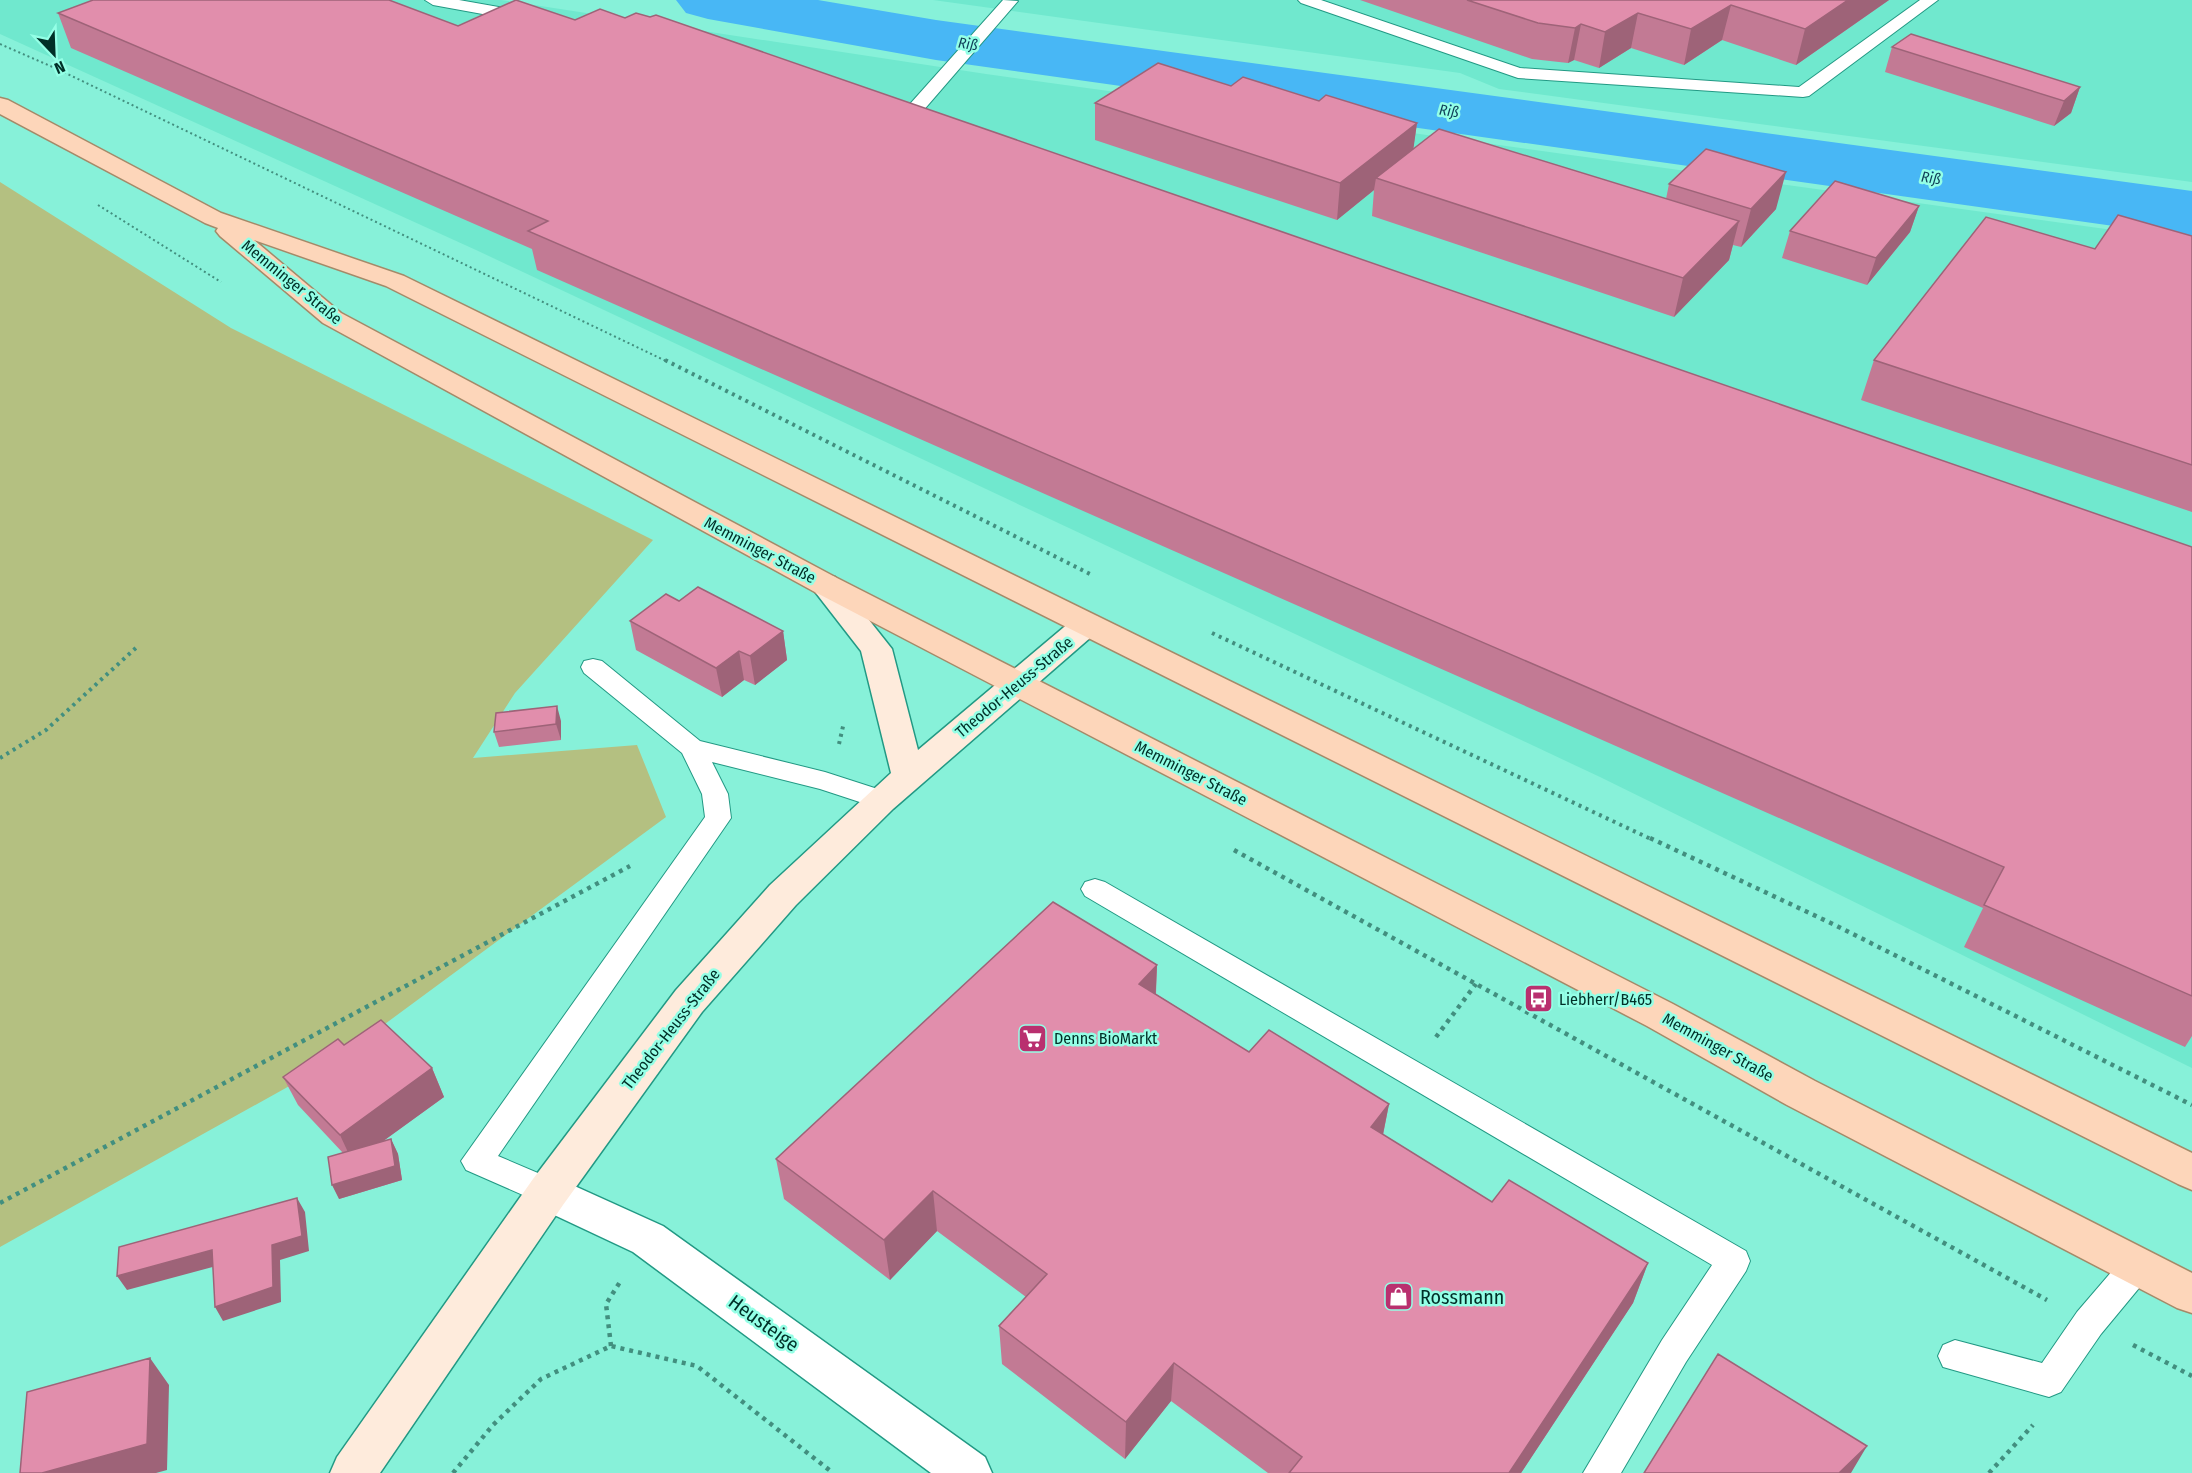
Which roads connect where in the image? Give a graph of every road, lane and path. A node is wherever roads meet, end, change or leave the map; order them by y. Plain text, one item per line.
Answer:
1 (433, 0) edge
2 (1930, 0) edge
3 (1010, 1) edge
4 (1314, 1) edge
5 (547, 21) edge
6 (0, 44) edge
7 (895, 100) edge
8 (0, 105) edge
9 (916, 108) junction
10 (939, 116) edge
11 (91, 201) dead end
12 (213, 218) junction
13 (223, 283) dead end
14 (1101, 579) dead end
15 (824, 584) junction
16 (1087, 624) junction
17 (1209, 632) dead end
18 (138, 646) dead end
19 (592, 667) dead end
20 (1019, 683) junction
21 (845, 719) dead end
22 (692, 748) junction
23 (0, 758) edge
24 (908, 775) junction
25 (825, 782) junction
26 (881, 800) junction
27 (1226, 845) dead end
28 (634, 864) dead end
29 (1095, 889) dead end
30 (1476, 984) junction
31 (1410, 1071) junction
32 (2192, 1105) edge
33 (2192, 1172) edge
34 (548, 1192) junction
35 (0, 1203) edge
36 (648, 1239) junction
37 (2137, 1266) junction
38 (2192, 1294) edge
39 (2089, 1323) junction
40 (611, 1346) junction
41 (1955, 1356) dead end
42 (2192, 1376) edge
43 (354, 1473) edge
44 (453, 1473) edge
45 (833, 1473) edge
46 (969, 1473) edge
47 (1601, 1473) edge

1 - 5 lane
2 - 4 lane
3 - 9 lane
6 - 14 path
7 - 9 lane
8 - 12 main road, Memminger Straße
9 - 10 lane
11 - 13 path
12 - 15 main road, Memminger Straße
12 - 16 main road, Memminger Straße
15 - 20 main road, Memminger Straße
15 - 24 street
16 - 20 street, Theodor-Heuss-Straße
16 - 33 main road, Memminger Straße
17 - 32 path
18 - 23 path
19 - 22 lane
20 - 24 street, Theodor-Heuss-Straße
20 - 37 main road, Memminger Straße
21 - 25 path
22 - 25 lane
22 - 34 lane
24 - 26 street, Theodor-Heuss-Straße
25 - 26 lane
26 - 34 street, Theodor-Heuss-Straße
27 - 30 path
28 - 35 path
29 - 31 lane
30 - 31 path
30 - 39 path
31 - 47 lane
34 - 36 street, Heusteige
34 - 43 street, Theodor-Heuss-Straße
36 - 40 path
36 - 46 street, Heusteige
37 - 38 main road, Memminger Straße
37 - 39 lane
39 - 41 lane
39 - 42 path
40 - 44 path
40 - 45 path

